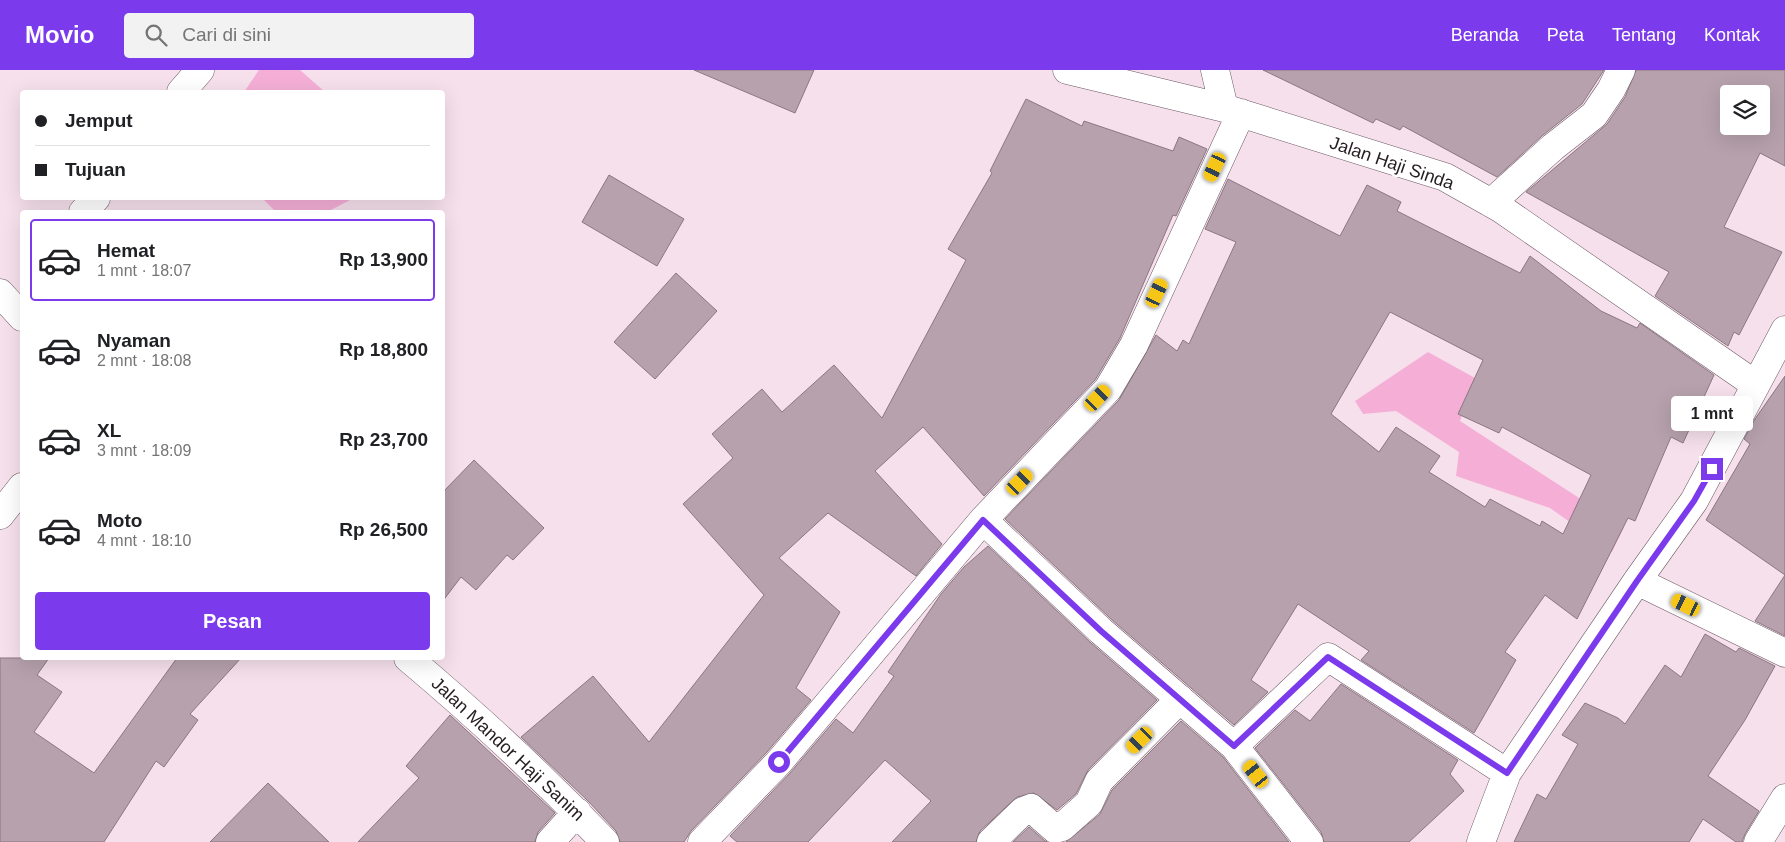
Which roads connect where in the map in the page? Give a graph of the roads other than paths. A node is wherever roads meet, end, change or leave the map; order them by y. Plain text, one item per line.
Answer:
1 (200, 70) edge
2 (1067, 70) edge
3 (1215, 70) edge
4 (1621, 70) edge
5 (183, 90) edge
6 (1232, 111) junction
7 (94, 200) edge
8 (1491, 203) junction
9 (85, 210) edge
10 (1785, 330) edge
11 (1756, 385) junction
12 (20, 490) edge
13 (0, 515) edge
14 (983, 520) junction
15 (1637, 581) junction
16 (1785, 653) edge
17 (410, 660) edge
18 (1180, 699) junction
19 (1234, 746) junction
20 (1507, 773) junction
21 (1785, 798) edge
22 (577, 812) junction
23 (550, 842) edge
24 (605, 842) edge
25 (702, 842) edge
26 (991, 842) edge
27 (1309, 842) edge
28 (1481, 842) edge
29 (1758, 842) edge

1 - 5 street
2 - 6 street, Jalan Haji Sinda
3 - 6 street
4 - 8 street
6 - 8 street, Jalan Haji Sinda
6 - 14 street
7 - 9 street
8 - 11 street, Jalan Haji Sinda
10 - 11 street
11 - 15 street
12 - 13 street
14 - 18 street
14 - 25 street
15 - 16 street
15 - 20 street
17 - 22 street, Jalan Mandor Haji Sanim
18 - 19 street
18 - 26 street
19 - 20 street
19 - 27 street
20 - 28 street
21 - 29 street
22 - 23 street
22 - 24 street, Jalan Mandor Haji Sanim

